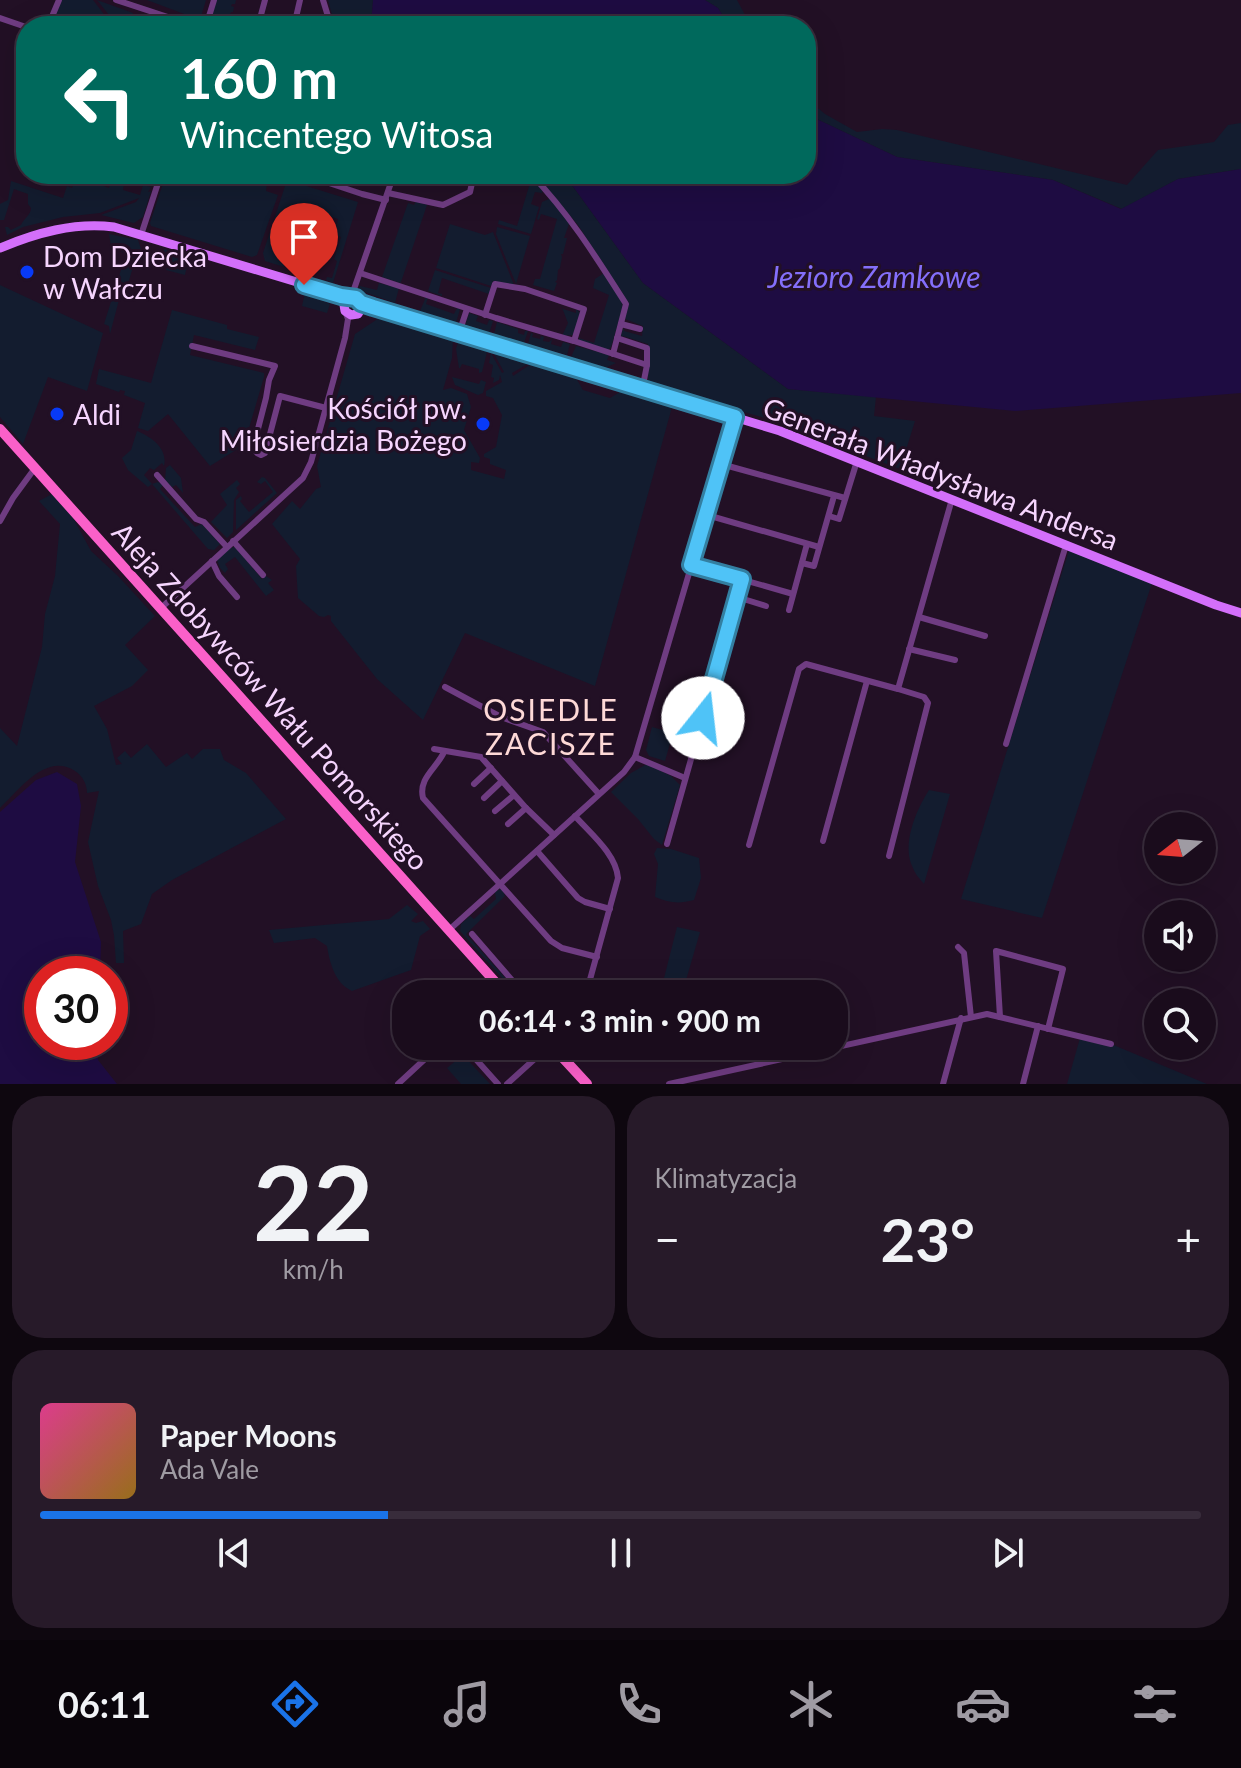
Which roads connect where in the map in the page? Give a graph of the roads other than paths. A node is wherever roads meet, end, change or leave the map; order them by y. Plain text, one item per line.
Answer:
1 (116, 0) edge
2 (165, 16) edge
3 (158, 184) edge
4 (332, 184) edge
5 (391, 184) edge
6 (472, 184) edge
7 (541, 184) edge
8 (387, 196) junction
9 (141, 235) junction
10 (0, 248) edge
11 (360, 273) junction
12 (353, 306) junction
13 (467, 309) junction
14 (485, 315) junction
15 (621, 324) junction
16 (640, 329) dead end
17 (459, 333) junction
18 (617, 338) junction
19 (574, 341) junction
20 (192, 346) dead end
21 (342, 352) junction
22 (613, 354) junction
23 (647, 365) junction
24 (642, 390) junction
25 (267, 392) junction
26 (280, 396) junction
27 (326, 408) junction
28 (735, 417) junction
29 (0, 429) edge
30 (857, 461) junction
31 (721, 464) junction
32 (35, 468) junction
33 (157, 475) dead end
34 (834, 496) junction
35 (845, 498) junction
36 (952, 499) junction
37 (707, 515) junction
38 (829, 516) junction
39 (0, 521) edge
40 (230, 544) junction
41 (807, 544) junction
42 (1066, 545) junction
43 (819, 547) junction
44 (212, 561) junction
45 (802, 563) junction
46 (691, 565) junction
47 (263, 575) dead end
48 (742, 579) junction
49 (793, 594) junction
50 (237, 597) dead end
51 (737, 597) junction
52 (766, 606) dead end
53 (160, 609) junction
54 (789, 610) dead end
55 (1241, 613) edge
56 (919, 617) junction
57 (985, 636) dead end
58 (909, 649) junction
59 (955, 660) dead end
60 (867, 681) junction
61 (445, 687) dead end
62 (898, 689) junction
63 (1006, 744) dead end
64 (434, 749) dead end
65 (444, 752) junction
66 (635, 757) junction
67 (491, 768) junction
68 (685, 778) junction
69 (502, 781) junction
70 (474, 784) dead end
71 (599, 794) junction
72 (514, 795) junction
73 (484, 798) dead end
74 (526, 808) junction
75 (495, 811) dead end
76 (575, 816) junction
77 (508, 824) dead end
78 (554, 835) junction
79 (823, 841) dead end
80 (667, 844) dead end
81 (749, 845) dead end
82 (537, 851) junction
83 (889, 856) dead end
84 (499, 884) junction
85 (610, 909) junction
86 (449, 930) junction
87 (472, 934) dead end
88 (958, 947) dead end
89 (597, 957) junction
90 (494, 980) edge
91 (512, 980) edge
92 (590, 980) edge
93 (971, 1017) junction
94 (1000, 1017) junction
95 (961, 1018) junction
96 (1038, 1026) junction
97 (1048, 1029) junction
98 (1111, 1044) dead end
99 (424, 1060) edge
100 (477, 1060) edge
101 (535, 1060) edge
102 (564, 1060) edge
103 (398, 1084) edge
104 (498, 1084) edge
105 (507, 1084) edge
106 (587, 1084) edge
107 (669, 1084) edge
108 (943, 1084) edge
109 (1023, 1084) edge

1 - 2 street
3 - 9 street
4 - 8 street
5 - 8 street
6 - 8 street
7 - 15 street
8 - 11 street
9 - 10 main road, Generała Władysława Andersa
9 - 12 main road, Generała Władysława Andersa
11 - 12 street
11 - 13 street
12 - 17 main road, Generała Władysława Andersa
12 - 21 street
12 - 21 street
13 - 14 street
13 - 17 street
14 - 19 street
14 - 19 street
15 - 16 street
15 - 18 street
17 - 24 main road, Generała Władysława Andersa
18 - 22 street
18 - 23 street
19 - 22 street
20 - 25 street
21 - 27 street
22 - 23 street
23 - 24 street
24 - 28 main road, Generała Władysława Andersa
25 - 26 street
25 - 26 street
26 - 27 street
27 - 40 street
28 - 30 main road, Generała Władysława Andersa
28 - 31 street
29 - 32 main road, Aleja Zdobywców Wału Pomorskiego
30 - 35 street
30 - 36 main road, Generała Władysława Andersa
31 - 34 street
31 - 37 street
32 - 39 street
32 - 53 main road, Aleja Zdobywców Wału Pomorskiego
33 - 40 street
34 - 35 street
34 - 38 street
35 - 38 street
36 - 42 main road, Generała Władysława Andersa
36 - 56 street
37 - 41 street
37 - 46 street
38 - 43 street
40 - 44 street
40 - 47 street
41 - 43 street
41 - 45 street
42 - 55 main road, Generała Władysława Andersa
42 - 63 street
43 - 45 street
44 - 50 street
44 - 53 street
45 - 49 street
46 - 48 street
46 - 66 street
48 - 49 street
48 - 51 street
49 - 54 street
51 - 52 street
51 - 68 street
53 - 86 main road, Aleja Zdobywców Wału Pomorskiego
56 - 57 street
56 - 58 street
58 - 59 street
58 - 62 street
60 - 62 street
60 - 79 street
60 - 81 street
61 - 71 street
62 - 83 street
64 - 65 street
65 - 67 street
65 - 84 street
66 - 68 street
66 - 71 street
67 - 69 street
67 - 70 street
68 - 80 street
69 - 72 street
69 - 73 street
71 - 76 street
72 - 74 street
72 - 75 street
74 - 77 street
74 - 78 street
76 - 78 street
76 - 85 street
78 - 82 street
82 - 84 street
82 - 85 street
84 - 86 street
84 - 89 street
85 - 89 street
86 - 90 main road, Aleja Zdobywców Wału Pomorskiego
87 - 91 street
88 - 93 street
89 - 92 street
93 - 94 street
93 - 95 street
94 - 96 street
94 - 97 street
95 - 107 street
95 - 108 street
96 - 97 street
96 - 109 street
97 - 98 street
99 - 103 street
100 - 104 street
101 - 105 street
102 - 106 main road

